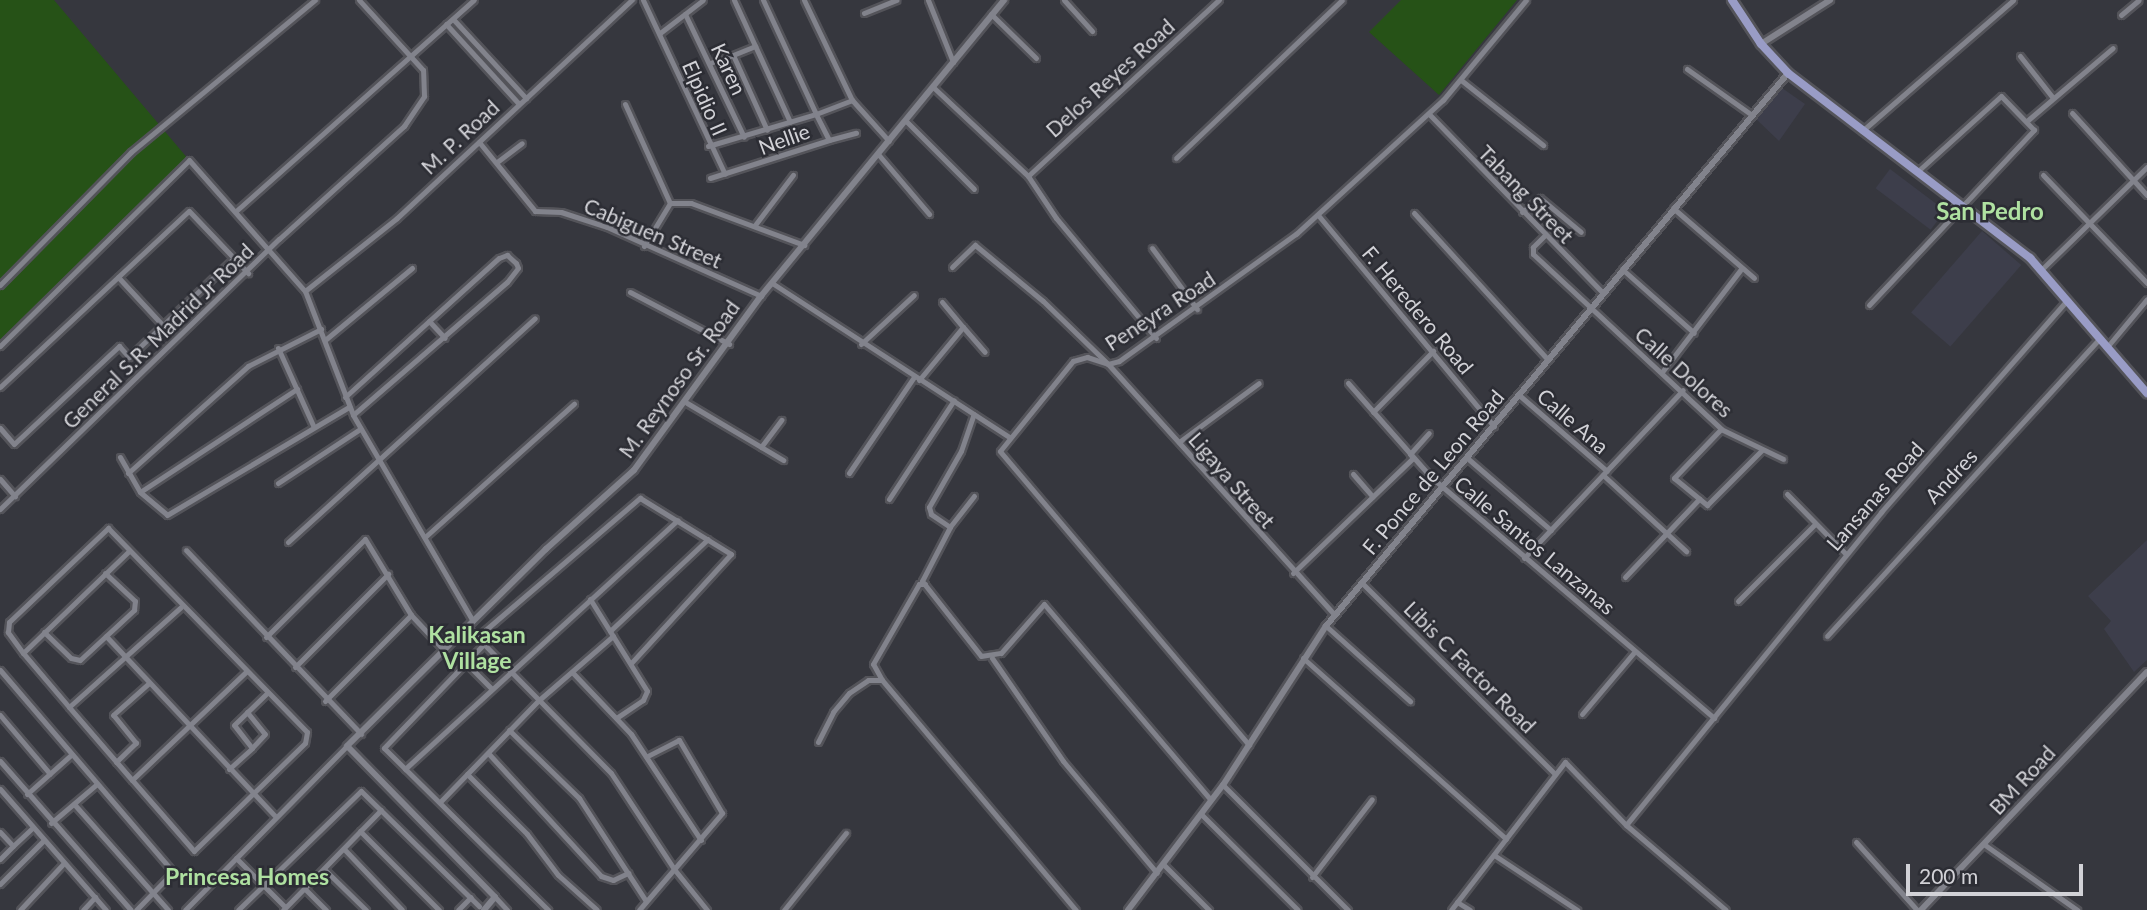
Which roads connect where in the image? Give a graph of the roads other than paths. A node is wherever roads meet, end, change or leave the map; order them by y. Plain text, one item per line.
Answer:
1 (315, 0) edge
2 (359, 0) edge
3 (474, 0) edge
4 (632, 0) edge
5 (643, 0) edge
6 (703, 0) edge
7 (734, 0) edge
8 (763, 0) edge
9 (804, 0) edge
10 (897, 0) edge
11 (928, 0) edge
12 (1004, 0) edge
13 (1064, 0) edge
14 (1219, 0) edge
15 (1342, 0) edge
16 (1526, 0) edge
17 (1732, 0) edge
18 (1830, 0) edge
19 (2013, 0) edge
20 (2139, 0) edge
21 (864, 13) dead end
22 (685, 14) junction
23 (991, 14) junction
24 (2121, 15) dead end
25 (453, 19) junction
26 (446, 24) junction
27 (1092, 31) dead end
28 (660, 33) junction
29 (1761, 44) junction
30 (755, 46) junction
31 (2113, 48) dead end
32 (410, 55) junction
33 (733, 55) junction
34 (2020, 56) dead end
35 (1036, 58) dead end
36 (953, 62) junction
37 (710, 63) junction
38 (1687, 69) dead end
39 (1788, 73) junction
40 (1461, 80) junction
41 (933, 87) junction
42 (526, 98) junction
43 (2053, 98) junction
44 (852, 100) junction
45 (519, 104) junction
46 (625, 104) dead end
47 (2072, 113) dead end
48 (816, 114) junction
49 (1429, 114) junction
50 (1752, 115) junction
51 (2028, 120) junction
52 (905, 121) junction
53 (790, 122) junction
54 (767, 130) junction
55 (1861, 131) junction
56 (856, 133) dead end
57 (744, 137) junction
58 (829, 140) junction
59 (889, 141) junction
60 (479, 142) junction
61 (522, 143) dead end
62 (1543, 145) dead end
63 (708, 146) junction
64 (878, 154) junction
65 (1177, 158) dead end
66 (497, 162) junction
67 (2147, 167) edge
68 (1917, 172) junction
69 (725, 174) junction
70 (793, 175) dead end
71 (2043, 175) dead end
72 (710, 178) dead end
73 (1028, 180) junction
74 (2132, 181) junction
75 (974, 189) dead end
76 (2147, 195) edge
77 (670, 203) junction
78 (1963, 206) junction
79 (1673, 208) junction
80 (236, 211) junction
81 (1522, 212) junction
82 (929, 214) dead end
83 (1414, 214) dead end
84 (1318, 215) junction
85 (2089, 223) junction
86 (755, 225) junction
87 (1581, 232) dead end
88 (1544, 236) junction
89 (804, 245) junction
90 (644, 246) junction
91 (1152, 248) dead end
92 (270, 250) junction
93 (234, 258) junction
94 (952, 267) dead end
95 (412, 268) dead end
96 (1622, 269) junction
97 (1741, 269) junction
98 (2041, 270) junction
99 (248, 273) junction
100 (118, 277) junction
101 (1754, 278) dead end
102 (772, 283) junction
103 (2147, 283) edge
104 (0, 285) edge
105 (305, 291) junction
106 (630, 292) dead end
107 (1603, 293) junction
108 (914, 295) dead end
109 (761, 296) junction
110 (2147, 299) edge
111 (2067, 300) junction
112 (942, 302) dead end
113 (1869, 305) dead end
114 (1591, 308) junction
115 (1197, 309) junction
116 (536, 318) dead end
117 (429, 321) junction
118 (163, 325) junction
119 (963, 327) junction
120 (321, 329) junction
121 (168, 331) dead end
122 (1694, 332) junction
123 (444, 338) junction
124 (1156, 338) junction
125 (2099, 338) junction
126 (324, 340) junction
127 (729, 344) junction
128 (861, 344) junction
129 (0, 346) edge
130 (2107, 347) junction
131 (278, 348) junction
132 (1433, 351) junction
133 (985, 352) dead end
134 (1548, 360) junction
135 (1108, 364) junction
136 (1662, 372) junction
137 (916, 378) junction
138 (1259, 383) dead end
139 (1348, 383) dead end
140 (0, 387) edge
141 (297, 389) junction
142 (1683, 390) junction
143 (2147, 393) edge
144 (1519, 394) junction
145 (345, 397) junction
146 (954, 400) junction
147 (687, 403) junction
148 (574, 404) dead end
149 (349, 407) junction
150 (1373, 412) junction
151 (974, 414) junction
152 (353, 415) junction
153 (781, 421) dead end
154 (313, 425) junction
155 (1494, 426) junction
156 (0, 428) edge
157 (360, 429) junction
158 (1721, 429) junction
159 (1429, 433) dead end
160 (1009, 437) junction
161 (1179, 442) junction
162 (761, 447) junction
163 (1762, 450) junction
164 (1411, 456) junction
165 (120, 457) dead end
166 (1466, 457) junction
167 (1783, 459) dead end
168 (783, 460) dead end
169 (380, 462) junction
170 (128, 473) junction
171 (849, 473) dead end
172 (1605, 473) junction
173 (1353, 474) dead end
174 (0, 480) edge
175 (278, 483) dead end
176 (1442, 486) junction
177 (140, 492) junction
178 (1787, 494) dead end
179 (15, 496) junction
180 (974, 496) dead end
181 (1373, 497) junction
182 (889, 499) dead end
183 (1699, 499) junction
184 (0, 509) edge
185 (678, 520) junction
186 (1815, 524) junction
187 (950, 527) junction
188 (1551, 530) junction
189 (1666, 534) junction
190 (425, 537) junction
191 (708, 539) junction
192 (288, 542) dead end
193 (186, 550) dead end
194 (1686, 551) dead end
195 (128, 552) junction
196 (1846, 554) junction
197 (1524, 558) junction
198 (105, 573) junction
199 (1293, 573) junction
200 (388, 574) junction
201 (1625, 577) dead end
202 (1363, 583) junction
203 (925, 584) junction
204 (590, 599) junction
205 (1738, 601) dead end
206 (181, 607) junction
207 (411, 615) junction
208 (1335, 615) junction
209 (473, 621) junction
210 (1326, 626) junction
211 (467, 627) junction
212 (44, 632) junction
213 (612, 634) junction
214 (106, 636) junction
215 (1827, 636) dead end
216 (265, 637) junction
217 (476, 638) junction
218 (483, 645) junction
219 (444, 650) junction
220 (1635, 651) junction
221 (23, 653) junction
222 (125, 657) junction
223 (992, 658) junction
224 (1303, 658) junction
225 (465, 662) junction
226 (631, 663) junction
227 (295, 667) junction
228 (0, 670) edge
229 (508, 670) junction
230 (572, 671) junction
231 (246, 672) junction
232 (2147, 673) edge
233 (882, 680) junction
234 (149, 682) junction
235 (491, 688) junction
236 (267, 694) junction
237 (540, 700) junction
238 (325, 701) junction
239 (1410, 701) dead end
240 (69, 707) junction
241 (247, 712) junction
242 (1582, 714) dead end
243 (0, 715) edge
244 (616, 718) junction
245 (1714, 718) junction
246 (190, 727) junction
247 (509, 730) junction
248 (361, 734) junction
249 (818, 742) dead end
250 (1249, 745) junction
251 (347, 746) junction
252 (252, 748) junction
253 (488, 753) junction
254 (72, 754) junction
255 (648, 756) junction
256 (0, 761) edge
257 (116, 762) junction
258 (229, 769) junction
259 (404, 769) junction
260 (1554, 773) junction
261 (50, 774) junction
262 (467, 774) junction
263 (132, 780) junction
264 (97, 784) junction
265 (1223, 785) junction
266 (0, 789) edge
267 (27, 794) junction
268 (253, 795) junction
269 (1372, 799) dead end
270 (1211, 800) junction
271 (440, 802) junction
272 (74, 804) junction
273 (381, 810) junction
274 (1201, 814) junction
275 (276, 817) junction
276 (51, 823) junction
277 (1626, 825) junction
278 (32, 828) junction
279 (360, 831) junction
280 (0, 832) edge
281 (846, 833) dead end
282 (1506, 839) junction
283 (701, 840) junction
284 (43, 841) junction
285 (1856, 842) dead end
286 (1985, 845) junction
287 (13, 846) junction
288 (344, 849) junction
289 (1494, 855) junction
290 (236, 858) junction
291 (0, 859) edge
292 (64, 863) junction
293 (1164, 865) junction
294 (324, 869) junction
295 (674, 869) junction
296 (628, 873) junction
297 (1157, 873) junction
298 (1312, 877) junction
299 (0, 884) edge
300 (264, 885) junction
301 (305, 888) junction
302 (153, 892) junction
303 (95, 897) junction
304 (471, 897) junction
305 (495, 897) junction
306 (646, 901) junction
307 (1457, 902) junction
308 (482, 908) edge
309 (284, 909) edge
310 (20, 910) edge
311 (83, 910) edge
312 (106, 910) edge
313 (134, 910) edge
314 (168, 910) edge
315 (185, 910) edge
316 (238, 910) edge
317 (326, 910) edge
318 (366, 910) edge
319 (402, 910) edge
320 (439, 910) edge
321 (458, 910) edge
322 (508, 910) edge
323 (548, 910) edge
324 (597, 910) edge
325 (639, 910) edge
326 (707, 910) edge
327 (784, 910) edge
328 (1076, 910) edge
329 (1128, 910) edge
330 (1209, 910) edge
331 (1298, 910) edge
332 (1348, 910) edge
333 (1451, 910) edge
334 (1470, 910) edge
335 (1577, 910) edge
336 (1726, 910) edge
337 (1919, 910) edge
338 (2077, 910) edge

1 - 104 street
2 - 32 street
3 - 25 street
4 - 42 street, M. P. Road
5 - 28 street, Elpidio II
6 - 22 street
7 - 30 street
8 - 48 street
9 - 44 street
10 - 21 street
11 - 36 street
12 - 23 street, M. Reynoso Sr. Road
13 - 27 street
14 - 73 street, Delos Reyes Road
15 - 65 street
16 - 40 street, Peneyra Road
17 - 29 main road
18 - 29 street
19 - 55 street
20 - 24 street
22 - 28 street
22 - 37 street, Karen
23 - 35 street
23 - 36 street, M. Reynoso Sr. Road
25 - 26 street
25 - 42 street
26 - 32 street
26 - 45 street
28 - 63 street, Elpidio II
29 - 39 main road
30 - 33 street
30 - 53 street
31 - 43 street
32 - 80 street
32 - 92 street
33 - 37 street
33 - 54 street
34 - 43 street
36 - 41 street, M. Reynoso Sr. Road
37 - 57 street, Karen
38 - 50 street
39 - 50 street, F. Ponce de Leon Road
39 - 55 main road
40 - 49 street, Peneyra Road
40 - 62 street
41 - 52 street, M. Reynoso Sr. Road
41 - 73 street
42 - 45 street, M. P. Road
43 - 51 street
44 - 48 street, Nellie
44 - 59 street
45 - 60 street, M. P. Road
46 - 77 street
47 - 74 street
48 - 53 street
48 - 58 street, Nellie
49 - 81 street, Tabang Street
49 - 84 street, Peneyra Road
50 - 79 street, F. Ponce de Leon Road
51 - 68 street
51 - 78 street
52 - 59 street, M. Reynoso Sr. Road
52 - 75 street
53 - 54 street
54 - 57 street
55 - 68 main road
56 - 58 street
57 - 63 street
58 - 69 street, Nellie
59 - 64 street, M. Reynoso Sr. Road
60 - 66 street, Cabiguen Street
60 - 105 street, M. P. Road
61 - 66 street
63 - 69 street, Elpidio II
64 - 82 street
64 - 89 street, M. Reynoso Sr. Road
66 - 90 street, Cabiguen Street
67 - 74 street
68 - 78 main road
69 - 72 street, Nellie
70 - 86 street
71 - 85 street
73 - 124 street
74 - 76 street
74 - 85 street
77 - 86 street
77 - 90 street
78 - 98 main road
78 - 113 street
79 - 96 street, F. Ponce de Leon Road
79 - 97 street
80 - 92 street
80 - 129 street
81 - 87 street
81 - 88 street, Tabang Street
83 - 134 street
84 - 115 street, Peneyra Road
84 - 132 street, F. Heredero Road
85 - 98 street
85 - 103 street
86 - 89 street
88 - 107 street, Tabang Street
88 - 114 street, Calle Dolores
89 - 102 street, M. Reynoso Sr. Road
90 - 109 street, Cabiguen Street
91 - 115 street
92 - 99 street, General S.R. Madrid Jr Road
92 - 105 street, General S.R. Madrid Jr Road
93 - 99 street
93 - 100 street
93 - 118 street
94 - 135 street, Ligaya Street
95 - 126 street
96 - 107 street, F. Ponce de Leon Road
96 - 122 street
97 - 101 street
97 - 122 street
98 - 111 main road
99 - 179 street, General S.R. Madrid Jr Road
100 - 118 street
100 - 140 street
102 - 109 street, M. Reynoso Sr. Road
102 - 128 street
105 - 120 street, General S.R. Madrid Jr Road
106 - 127 street
107 - 114 street, F. Ponce de Leon Road
108 - 128 street
109 - 127 street, M. Reynoso Sr. Road
110 - 130 street
111 - 125 main road
111 - 196 street, Lansanas Road
112 - 119 street
114 - 134 street, F. Ponce de Leon Road
114 - 136 street, Calle Dolores
115 - 124 street, Peneyra Road
116 - 169 street
117 - 123 street
117 - 123 street
117 - 145 street
118 - 121 street
118 - 156 street
119 - 133 street
119 - 137 street
120 - 126 street, General S.R. Madrid Jr Road
120 - 131 street
122 - 136 street
123 - 152 street
124 - 135 street, Peneyra Road
125 - 130 main road
125 - 215 street, Andres
126 - 145 street, General S.R. Madrid Jr Road
127 - 147 street, M. Reynoso Sr. Road
128 - 137 street
130 - 143 main road
131 - 141 street
131 - 170 street
132 - 150 street
132 - 155 street, F. Heredero Road
134 - 144 street, F. Ponce de Leon Road
135 - 160 street, Peneyra Road
135 - 161 street, Ligaya Street
136 - 142 street, Calle Dolores
137 - 146 street
137 - 171 street
138 - 161 street
139 - 150 street, Calle Santos Lanzanas
141 - 154 street
141 - 177 street
142 - 158 street, Calle Dolores
142 - 172 street
144 - 155 street, F. Ponce de Leon Road
144 - 172 street, Calle Ana
145 - 149 street, General S.R. Madrid Jr Road
146 - 151 street
146 - 182 street
147 - 162 street
147 - 209 street, M. Reynoso Sr. Road
148 - 190 street
149 - 152 street, General S.R. Madrid Jr Road
149 - 154 street
150 - 164 street, Calle Santos Lanzanas
151 - 160 street
151 - 187 street
152 - 157 street, General S.R. Madrid Jr Road
153 - 162 street
154 - 177 street
155 - 166 street, F. Ponce de Leon Road
157 - 169 street, General S.R. Madrid Jr Road
157 - 175 street
158 - 163 street, Calle Dolores
158 - 183 street
159 - 164 street
160 - 250 street
161 - 199 street, Ligaya Street
162 - 168 street
163 - 167 street, Calle Dolores
163 - 183 street
164 - 176 street, Calle Santos Lanzanas
164 - 181 street
165 - 170 street
166 - 176 street, F. Ponce de Leon Road
166 - 188 street
169 - 190 street, General S.R. Madrid Jr Road
169 - 192 street
170 - 177 street
172 - 188 street
172 - 189 street, Calle Ana
173 - 181 street
174 - 179 street
176 - 197 street, Calle Santos Lanzanas
176 - 202 street, F. Ponce de Leon Road
178 - 186 street
179 - 184 street, General S.R. Madrid Jr Road
180 - 187 street
181 - 199 street
183 - 189 street
185 - 191 street
185 - 204 street
185 - 217 street
186 - 196 street
186 - 205 street
187 - 203 street
188 - 197 street
189 - 194 street, Calle Ana
189 - 201 street
190 - 209 street, General S.R. Madrid Jr Road
191 - 213 street
191 - 226 street
193 - 216 street
195 - 198 street
195 - 206 street
195 - 221 street
196 - 245 street, Lansanas Road
197 - 220 street, Calle Santos Lanzanas
198 - 212 street
198 - 214 street
199 - 208 street, Ligaya Street
200 - 207 street
200 - 216 street
200 - 227 street
202 - 208 street, F. Ponce de Leon Road
202 - 260 street, Libis C Factor Road
203 - 223 street
203 - 233 street
204 - 213 street
204 - 229 street
206 - 222 street
206 - 231 street
207 - 219 street
207 - 238 street
208 - 210 street, F. Ponce de Leon Road
209 - 211 street, M. Reynoso Sr. Road
210 - 224 street, F. Ponce de Leon Road
210 - 239 street
211 - 217 street
211 - 219 street, M. Reynoso Sr. Road
212 - 214 street
212 - 221 street
213 - 226 street
213 - 230 street
214 - 222 street
216 - 227 street
217 - 218 street
218 - 225 street
218 - 229 street
219 - 248 street, M. Reynoso Sr. Road
220 - 242 street
220 - 245 street, Calle Santos Lanzanas
221 - 240 street
222 - 234 street
222 - 240 street
223 - 270 street
223 - 297 street
224 - 250 street, F. Ponce de Leon Road
224 - 282 street
225 - 235 street
225 - 259 street
226 - 244 street
227 - 238 street
228 - 254 street
229 - 235 street
229 - 237 street
230 - 237 street
230 - 244 street
231 - 236 street
231 - 246 street
232 - 286 street, BM Road
233 - 249 street
233 - 328 street
234 - 246 street
234 - 257 street
235 - 259 street
236 - 241 street
236 - 268 street
237 - 247 street
237 - 295 street
238 - 248 street
240 - 257 street
241 - 252 street
241 - 252 street
243 - 261 street
244 - 255 street
245 - 277 street, Lansanas Road
246 - 258 street
246 - 263 street
247 - 253 street
247 - 296 street
248 - 251 street, M. Reynoso Sr. Road
250 - 265 street, F. Ponce de Leon Road
251 - 275 street
251 - 305 street
252 - 258 street
253 - 262 street
253 - 296 street
254 - 261 street
254 - 264 street
255 - 283 street
255 - 283 street
256 - 267 street
257 - 263 street
258 - 268 street
259 - 271 street
260 - 277 street
260 - 282 street
261 - 267 street
262 - 271 street
262 - 324 street
263 - 268 street
264 - 272 street
264 - 302 street
265 - 270 street, F. Ponce de Leon Road
265 - 298 street
266 - 278 street
267 - 276 street
268 - 275 street
269 - 298 street
270 - 274 street, F. Ponce de Leon Road
271 - 323 street
272 - 276 street
272 - 302 street
273 - 279 street
273 - 300 street
273 - 304 street
274 - 293 street, F. Ponce de Leon Road
274 - 331 street
275 - 290 street
276 - 313 street
277 - 336 street
278 - 284 street
278 - 287 street
279 - 288 street
279 - 320 street
280 - 287 street
281 - 327 street
282 - 289 street
283 - 295 street
284 - 292 street
284 - 299 street
285 - 337 street
286 - 337 street, BM Road
286 - 338 street
287 - 291 street
288 - 294 street
288 - 319 street
289 - 307 street
289 - 335 street
290 - 300 street
290 - 315 street
292 - 303 street
292 - 310 street
293 - 297 street, F. Ponce de Leon Road
293 - 330 street
294 - 301 street
294 - 318 street
295 - 306 street
295 - 326 street
296 - 306 street
297 - 329 street, F. Ponce de Leon Road
298 - 332 street
300 - 309 street
300 - 316 street
301 - 309 street
301 - 317 street
302 - 313 street
302 - 314 street
303 - 311 street
303 - 312 street
304 - 308 street
304 - 321 street
305 - 308 street
305 - 322 street
306 - 325 street
307 - 333 street
307 - 334 street

